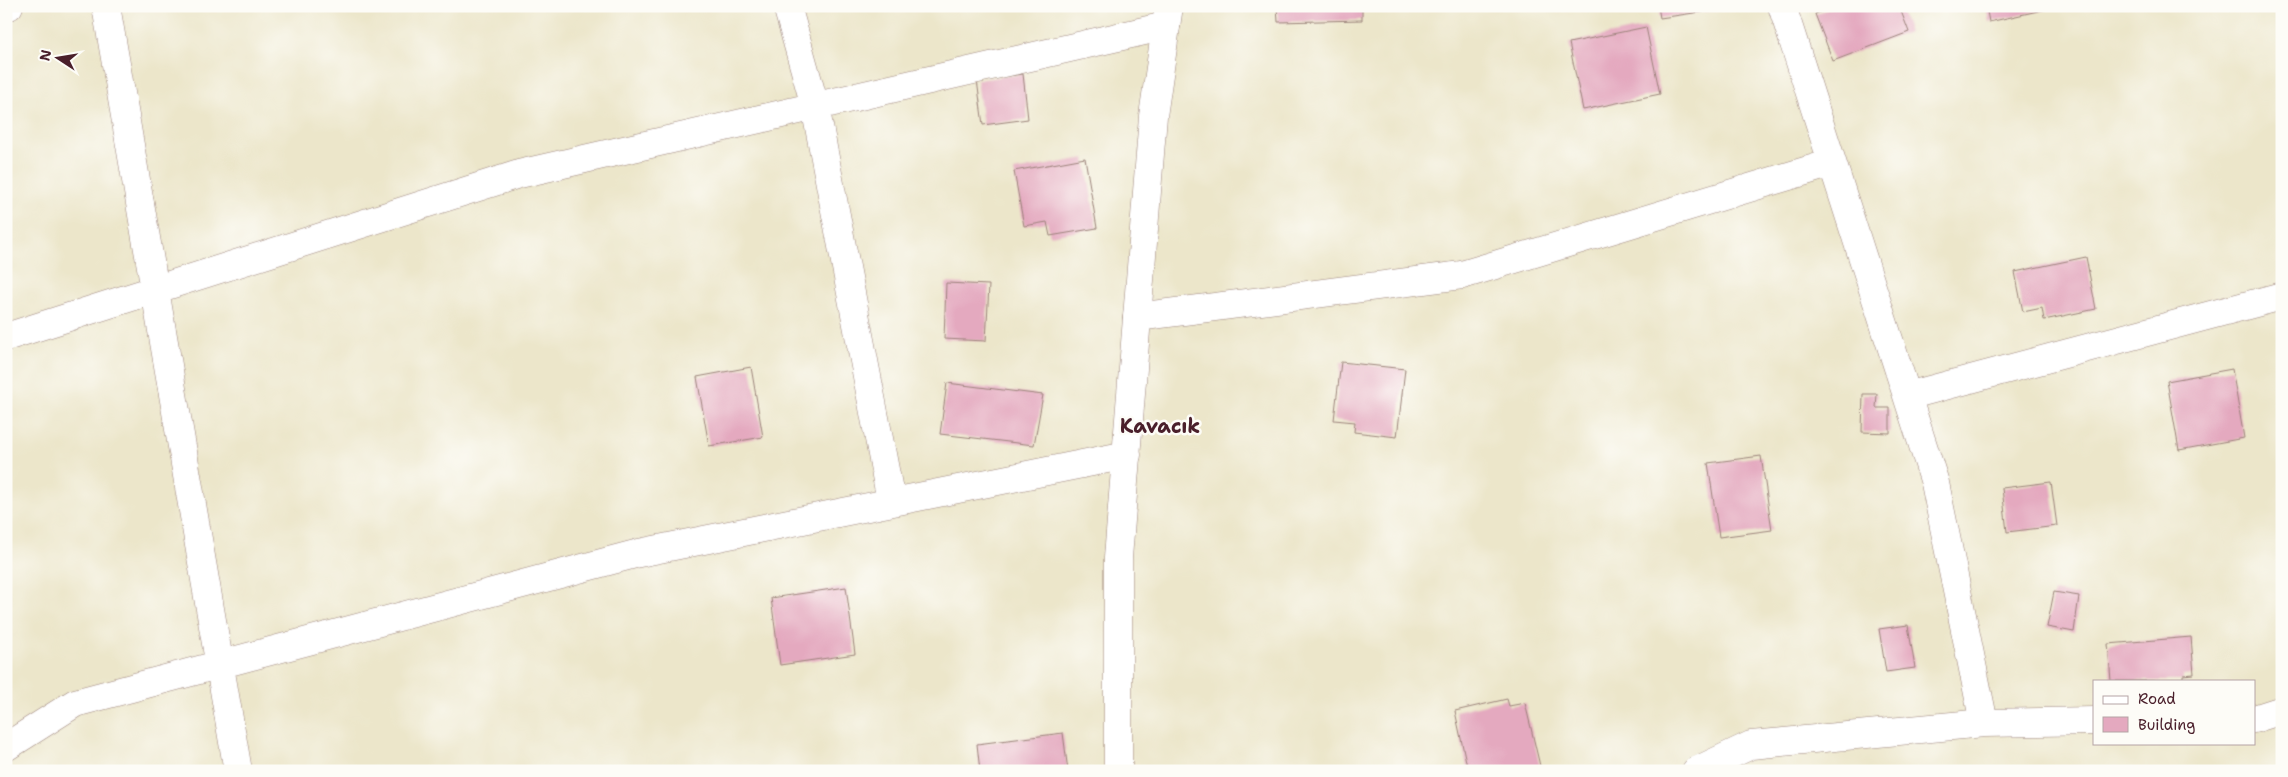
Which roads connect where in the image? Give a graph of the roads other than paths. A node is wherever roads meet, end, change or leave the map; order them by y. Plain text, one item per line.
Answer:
1 (106, 6) edge
2 (787, 6) edge
3 (1782, 6) edge
4 (1168, 16) edge
5 (815, 106) junction
6 (1832, 163) junction
7 (155, 290) junction
8 (2282, 296) edge
9 (1137, 317) junction
10 (6, 337) edge
11 (1907, 396) junction
12 (1126, 455) junction
13 (891, 501) junction
14 (220, 664) junction
15 (2282, 710) edge
16 (2256, 718) edge
17 (2093, 721) edge
18 (1984, 722) junction
19 (6, 746) edge
20 (238, 771) edge
21 (1118, 771) edge
22 (1696, 771) edge

1 - 7 street
2 - 5 street
3 - 6 street
4 - 5 street
4 - 9 street
5 - 7 street
5 - 13 street
6 - 9 street
6 - 11 street
7 - 10 street
7 - 14 street
8 - 11 street
9 - 12 street
11 - 18 street
12 - 13 street
12 - 21 street
13 - 14 street
14 - 19 street
14 - 20 street
15 - 16 street
17 - 18 street
18 - 22 street

